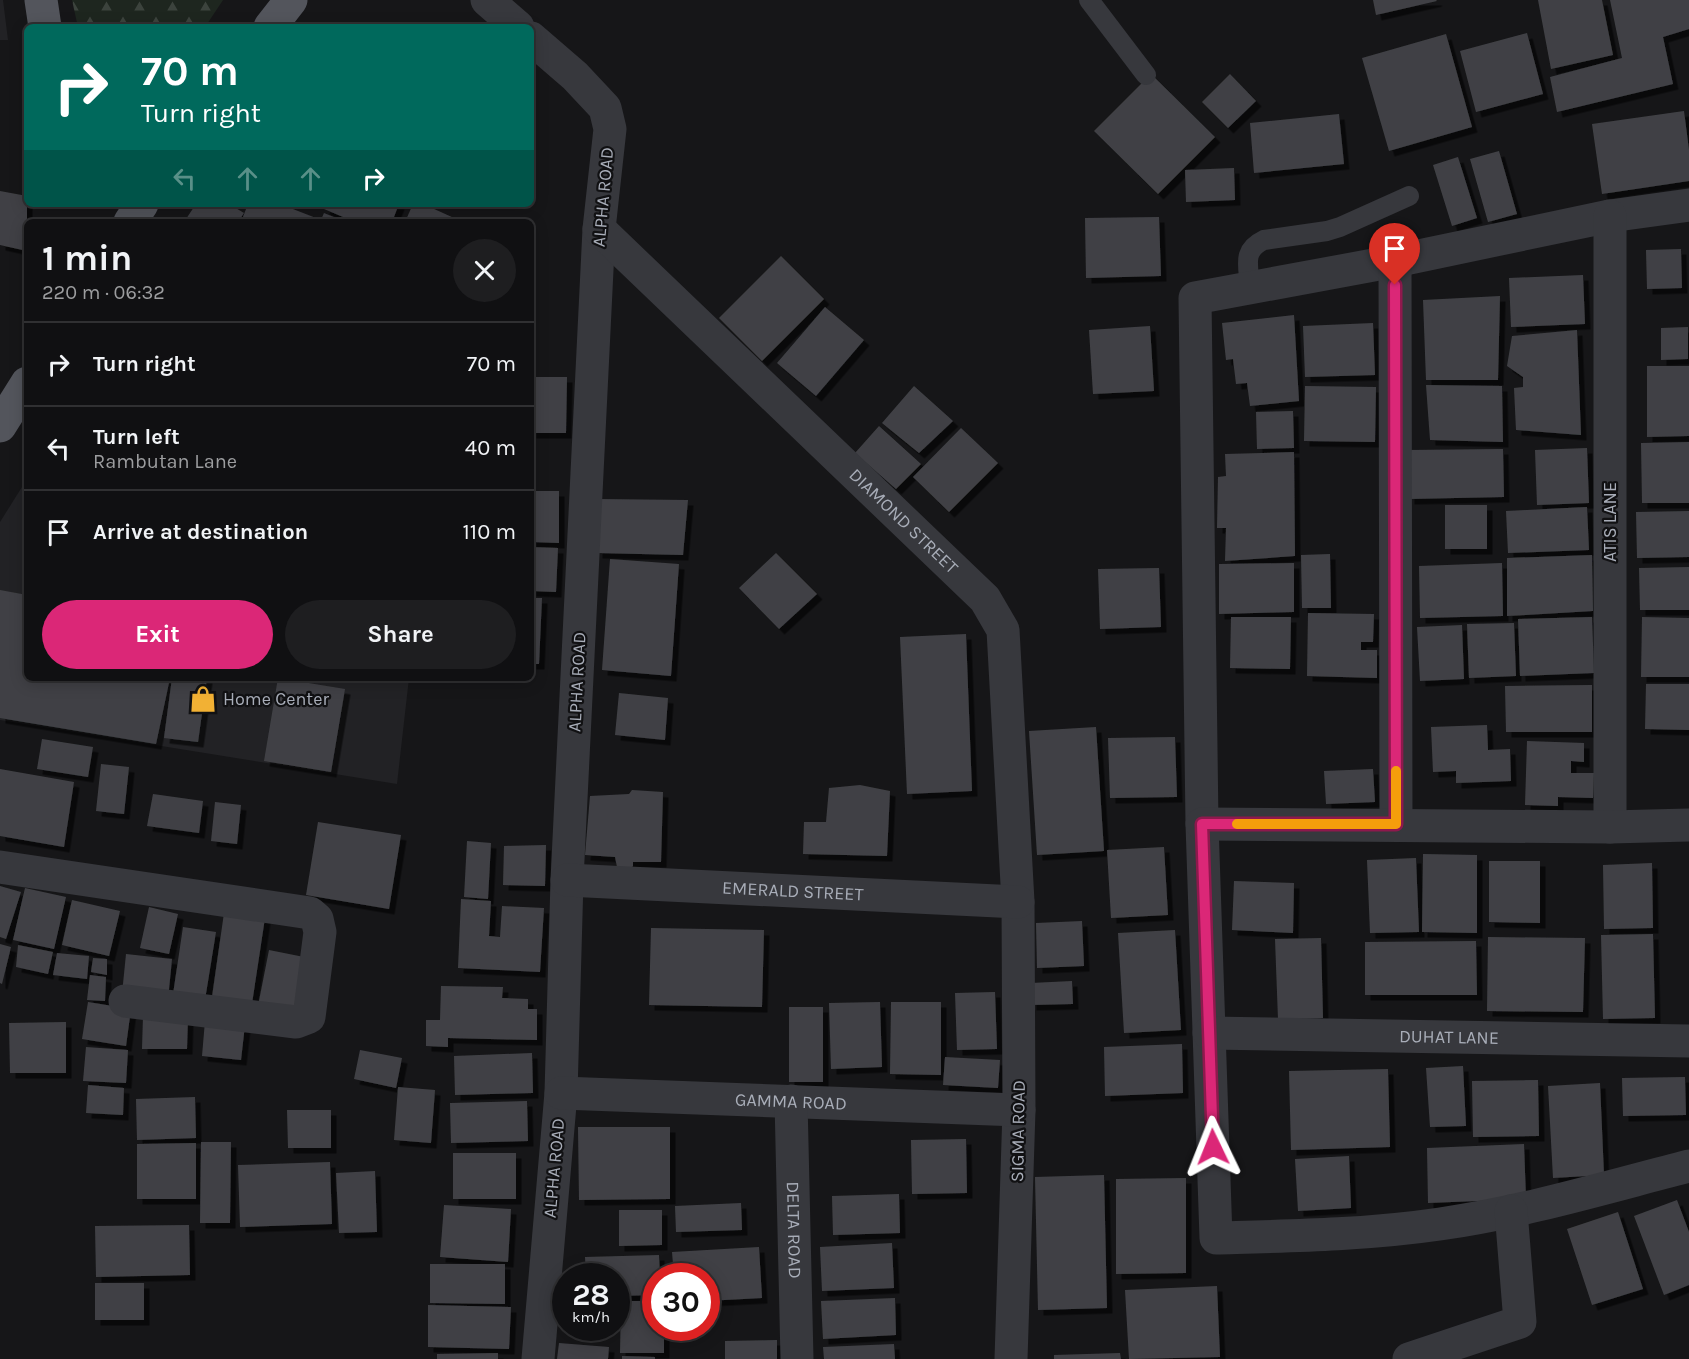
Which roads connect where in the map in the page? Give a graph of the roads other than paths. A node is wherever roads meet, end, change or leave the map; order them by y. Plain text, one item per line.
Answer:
1 (41, 0) edge
2 (291, 0) edge
3 (487, 0) edge
4 (1089, 0) edge
5 (45, 24) edge
6 (272, 24) edge
7 (515, 24) edge
8 (534, 41) edge
9 (1146, 75) dead end
10 (1409, 196) dead end
11 (1689, 205) edge
12 (1610, 216) junction
13 (599, 229) junction
14 (1395, 261) junction
15 (1250, 288) junction
16 (1202, 824) junction
17 (1396, 824) junction
18 (1689, 825) edge
19 (1610, 827) junction
20 (0, 867) edge
21 (567, 880) junction
22 (1018, 902) junction
23 (125, 1001) dead end
24 (1209, 1033) junction
25 (1689, 1041) edge
26 (561, 1093) junction
27 (791, 1101) junction
28 (1019, 1110) junction
29 (1689, 1166) edge
30 (1511, 1211) junction
31 (538, 1359) edge
32 (797, 1359) edge
33 (1011, 1359) edge
34 (1409, 1359) edge

1 - 5 main road
2 - 6 main road
3 - 7 street
4 - 9 lane
8 - 13 street, ALPHA ROAD
10 - 15 lane
11 - 12 street
12 - 14 street
12 - 19 street, ATIS LANE
13 - 21 street, ALPHA ROAD
13 - 22 street, DIAMOND STREET
14 - 15 street
14 - 17 street
15 - 16 street
16 - 17 street
16 - 24 street
17 - 19 street
18 - 19 street
20 - 23 street
21 - 22 street, EMERALD STREET
21 - 26 street, ALPHA ROAD
22 - 28 street, SIGMA ROAD
24 - 25 street, DUHAT LANE
24 - 30 street
26 - 27 street, GAMMA ROAD
26 - 31 street, ALPHA ROAD
27 - 28 street, GAMMA ROAD
27 - 32 street, DELTA ROAD
28 - 33 street, SIGMA ROAD
29 - 30 street
30 - 34 street

